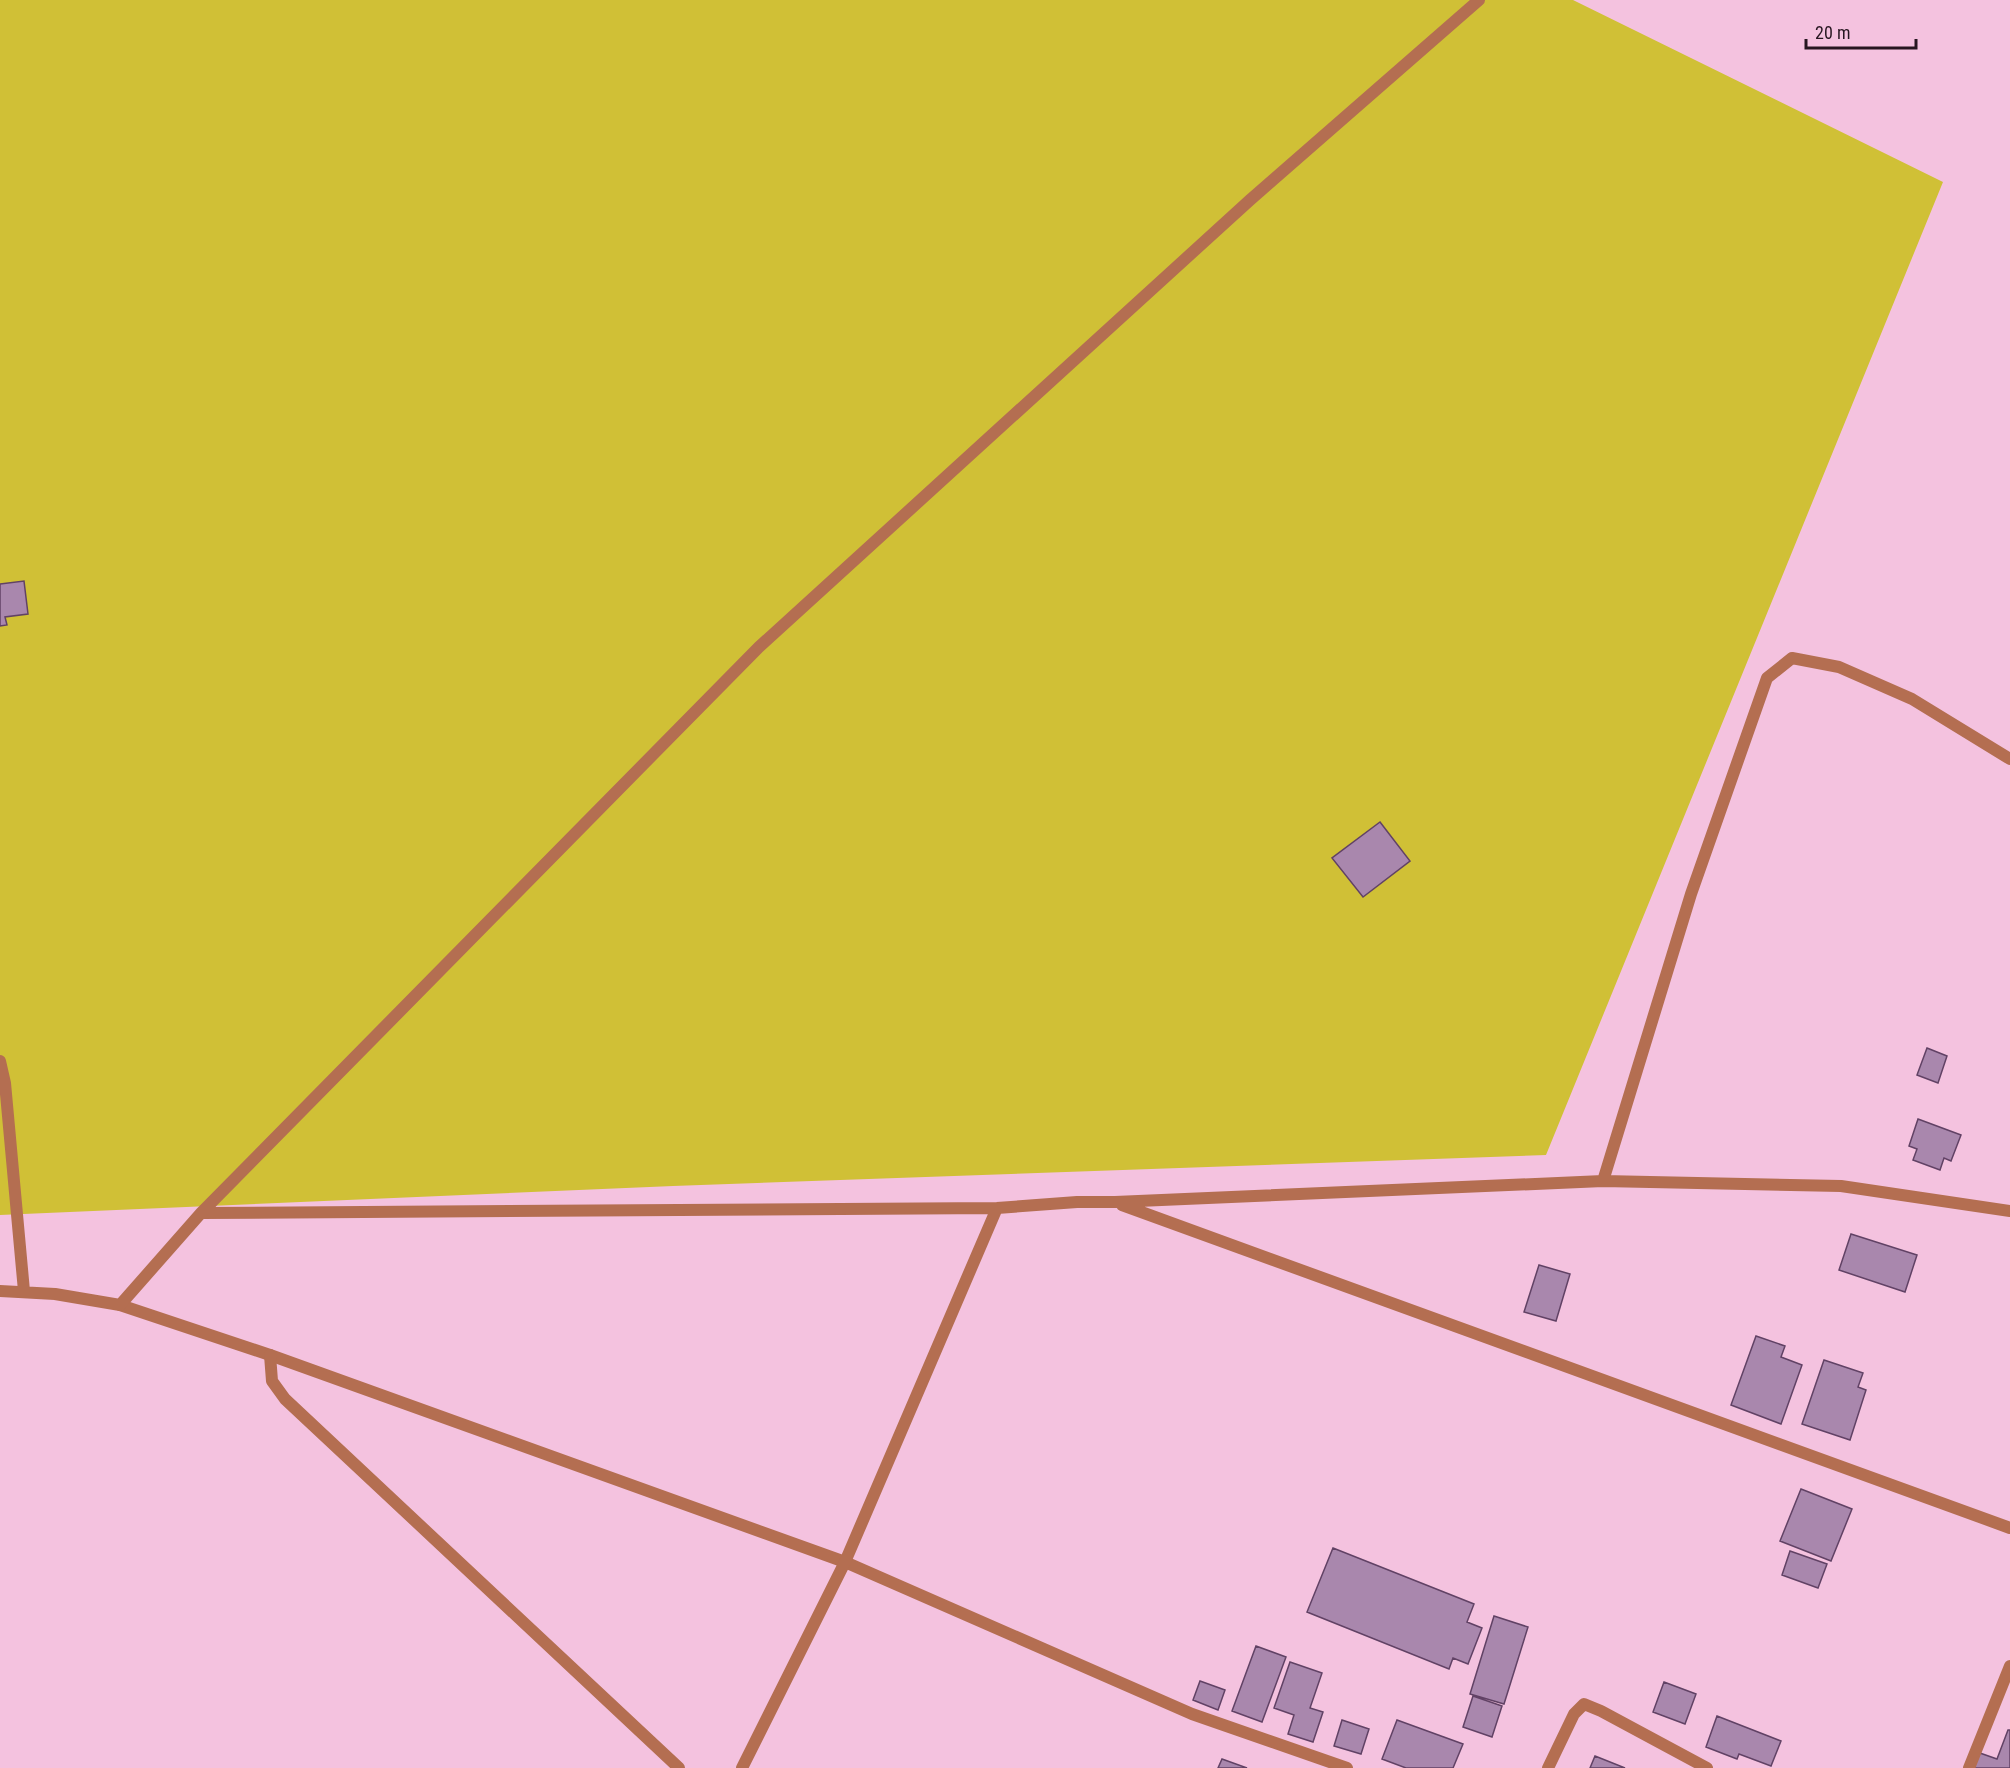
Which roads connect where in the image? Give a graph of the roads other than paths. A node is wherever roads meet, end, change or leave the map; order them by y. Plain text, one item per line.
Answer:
1 (1479, 0) edge
2 (2010, 759) edge
3 (0, 1061) edge
4 (1603, 1181) junction
5 (1115, 1203) junction
6 (997, 1208) junction
7 (2010, 1211) edge
8 (201, 1213) junction
9 (0, 1291) edge
10 (24, 1292) junction
11 (120, 1305) junction
12 (270, 1355) junction
13 (2010, 1528) edge
14 (845, 1562) junction
15 (2010, 1666) edge
16 (679, 1768) edge
17 (742, 1768) edge
18 (1347, 1768) edge
19 (1548, 1768) edge
20 (1707, 1768) edge
21 (1969, 1768) edge

1 - 8 street
2 - 4 street
3 - 10 street
4 - 5 street
4 - 7 street
5 - 6 street
5 - 13 street
6 - 8 street
6 - 14 street
8 - 11 street
9 - 10 street
10 - 11 street
11 - 12 street
12 - 14 street
12 - 16 street
14 - 17 street
14 - 18 street
15 - 21 street
19 - 20 street

